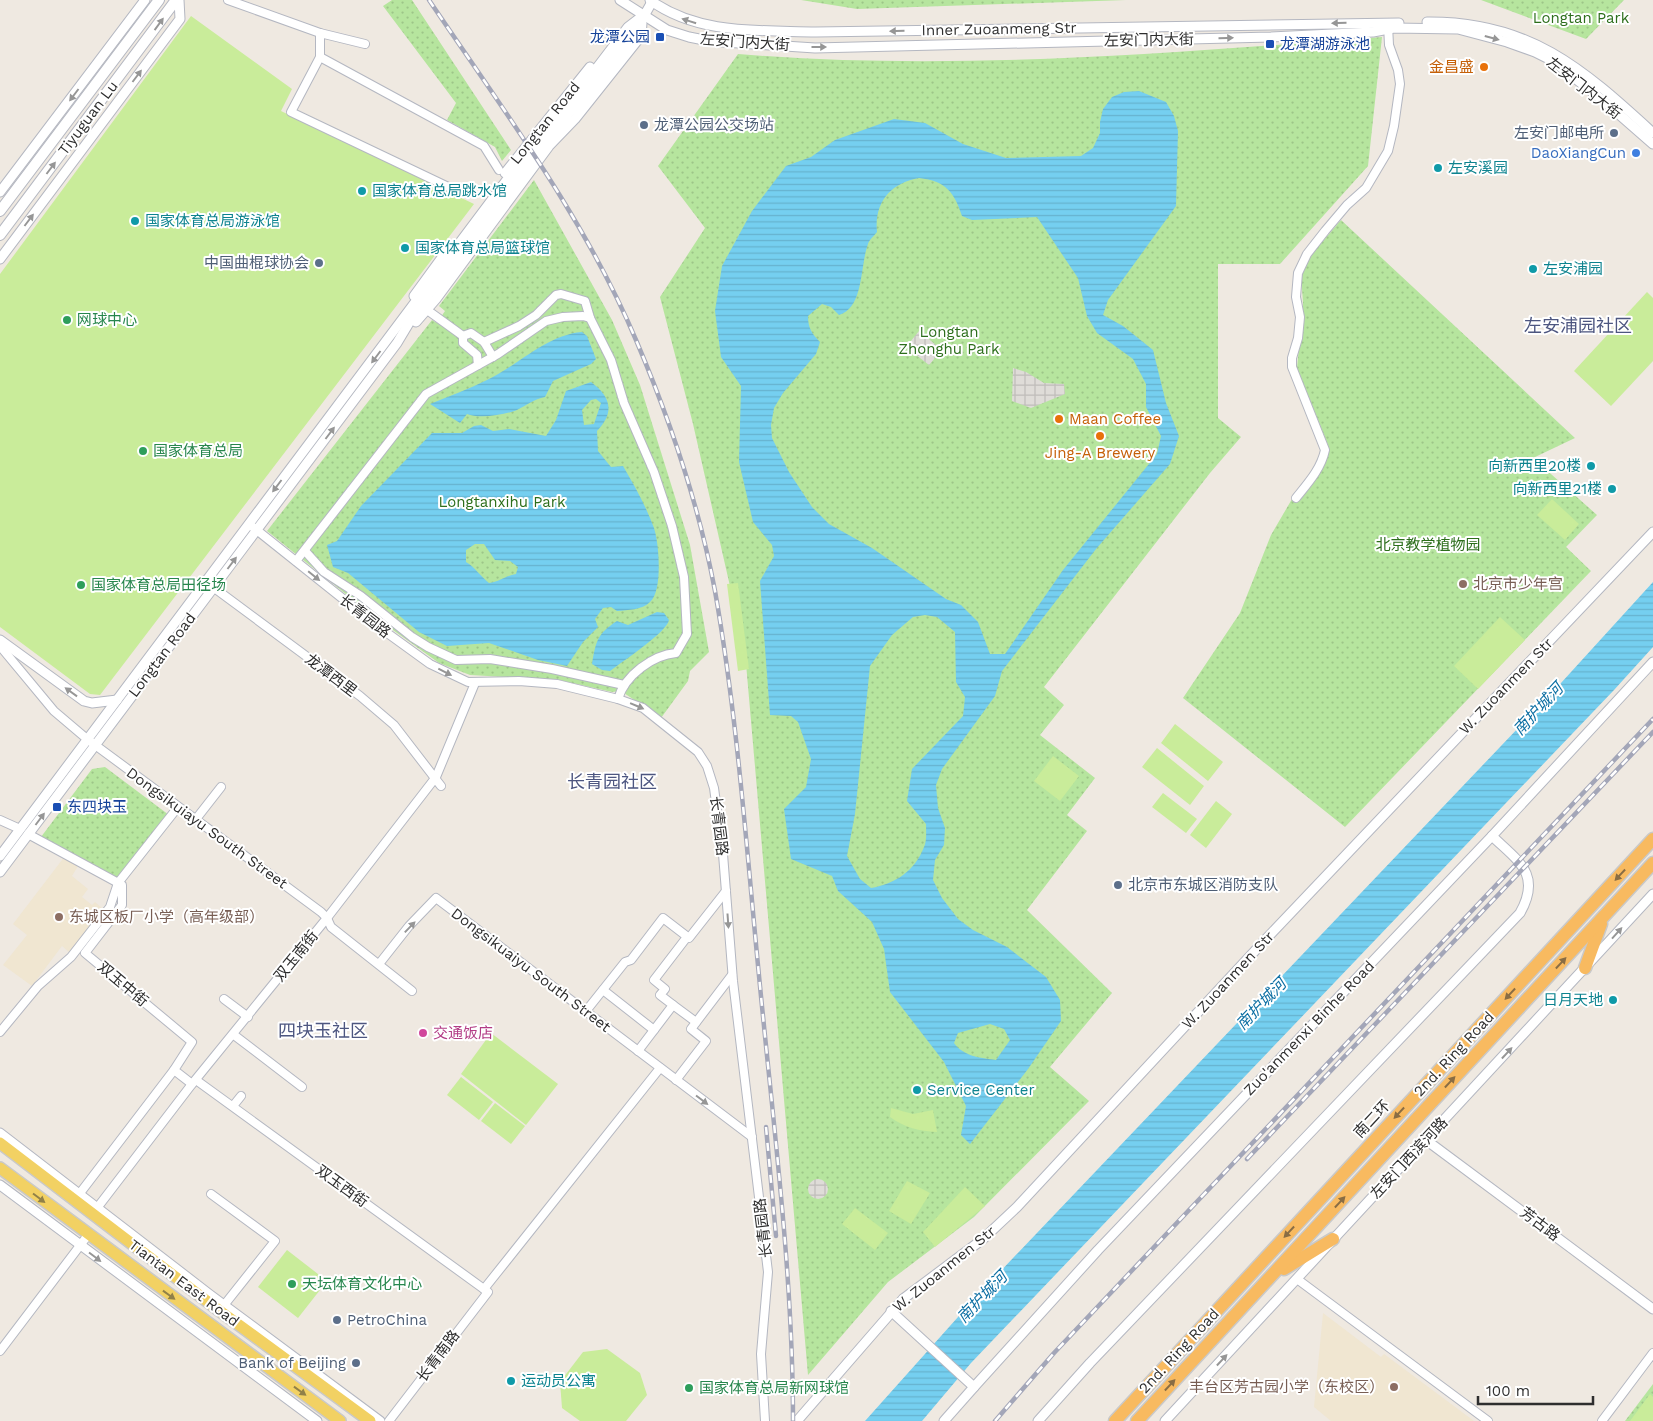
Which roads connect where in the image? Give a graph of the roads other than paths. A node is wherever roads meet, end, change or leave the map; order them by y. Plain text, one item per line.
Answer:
1 (145, 0) edge
2 (159, 0) edge
3 (178, 0) edge
4 (228, 0) edge
5 (620, 0) edge
6 (652, 1) edge
7 (643, 15) junction
8 (1388, 26) junction
9 (320, 33) junction
10 (365, 44) dead end
11 (320, 57) junction
12 (1653, 133) edge
13 (1653, 144) edge
14 (499, 170) dead end
15 (0, 192) edge
16 (459, 192) dead end
17 (0, 211) edge
18 (0, 235) edge
19 (0, 259) edge
20 (424, 307) junction
21 (590, 318) junction
22 (463, 336) junction
23 (393, 341) junction
24 (484, 342) junction
25 (493, 357) junction
26 (478, 365) junction
27 (1296, 498) dead end
28 (253, 527) junction
29 (1653, 532) edge
30 (305, 551) junction
31 (296, 561) junction
32 (214, 587) junction
33 (0, 640) edge
34 (0, 646) edge
35 (0, 656) edge
36 (1653, 662) edge
37 (476, 683) junction
38 (31, 684) junction
39 (624, 685) junction
40 (618, 699) junction
41 (117, 700) junction
42 (87, 739) junction
43 (95, 745) junction
44 (436, 777) junction
45 (441, 786) dead end
46 (222, 787) dead end
47 (178, 807) junction
48 (196, 819) junction
49 (0, 820) edge
50 (24, 832) junction
51 (1492, 836) junction
52 (1653, 839) edge
53 (0, 856) edge
54 (1653, 863) edge
55 (0, 872) edge
56 (118, 883) junction
57 (726, 891) junction
58 (1653, 894) edge
59 (1603, 917) junction
60 (327, 918) junction
61 (687, 937) junction
62 (379, 964) junction
63 (1585, 968) junction
64 (732, 975) junction
65 (603, 990) junction
66 (412, 991) dead end
67 (224, 999) dead end
68 (673, 1005) junction
69 (586, 1012) junction
70 (248, 1017) junction
71 (696, 1022) junction
72 (654, 1030) junction
73 (0, 1032) edge
74 (234, 1035) junction
75 (638, 1051) junction
76 (660, 1068) junction
77 (174, 1070) junction
78 (676, 1080) junction
79 (194, 1082) junction
80 (302, 1087) dead end
81 (241, 1096) dead end
82 (233, 1106) junction
83 (0, 1133) edge
84 (752, 1136) junction
85 (1426, 1140) junction
86 (0, 1143) edge
87 (0, 1168) edge
88 (0, 1185) edge
89 (211, 1194) dead end
90 (77, 1196) junction
91 (96, 1211) junction
92 (88, 1235) junction
93 (1333, 1239) junction
94 (80, 1245) junction
95 (1269, 1278) junction
96 (1297, 1279) junction
97 (486, 1290) junction
98 (222, 1308) junction
99 (1653, 1309) edge
100 (891, 1312) junction
101 (0, 1351) edge
102 (1653, 1353) edge
103 (974, 1387) junction
104 (317, 1421) edge
105 (340, 1421) edge
106 (370, 1421) edge
107 (380, 1421) edge
108 (389, 1421) edge
109 (765, 1421) edge
110 (796, 1421) edge
111 (944, 1421) edge
112 (1038, 1421) edge
113 (1115, 1421) edge
114 (1137, 1421) edge
115 (1164, 1421) edge
116 (1488, 1421) edge
117 (1602, 1421) edge

1 -> 15 street
2 - 17 main road
18 -> 3 main road, Tiyuguan Lu
19 -> 3 street
4 - 9 street
5 - 7 street, 左安门内大街
6 - 7 street, Longtan Road
8 -> 6 street, 左安门内大街
7 -> 8 street, 左安门内大街
7 - 20 street, Longtan Road
7 - 23 street, Longtan Road
8 - 12 street, 左安门内大街
8 -> 13 street, 左安门内大街
8 - 27 street
9 - 10 street
9 - 11 street
11 - 14 street
11 - 16 street
20 - 22 street
20 - 23 street, Longtan Road
21 - 24 street
21 - 25 street
21 - 39 street
22 - 24 street
22 - 26 street
23 - 28 street, Longtan Road
24 - 25 street
25 - 26 street
26 - 30 street
28 - 31 street, 长青园路
32 -> 28 street, Longtan Road
28 - 41 street, Longtan Road
29 - 100 street, W. Zuoanmen Str
30 - 31 street
30 - 39 street
31 -> 37 street, 长青园路
32 - 43 street, Longtan Road
32 - 44 street, 龙潭西里
41 -> 33 street
34 - 38 street
35 - 38 street
36 - 51 street, Zuo'anmenxi Binhe Road
37 - 40 street, 长青园路
37 - 44 street, 双玉南街
38 - 42 street, Dongsikuiayu South Street
39 - 40 street
40 -> 57 street, 长青园路
41 - 42 street, Longtan Road
42 - 43 street, Dongsikuiayu South Street
42 - 50 street, Longtan Road
43 - 47 street, Dongsikuiayu South Street
50 -> 43 street, Longtan Road
44 - 45 street, 龙潭西里
44 - 60 street, 双玉南街
46 - 48 street
47 - 48 street, Dongsikuiayu South Street
47 - 56 street
48 - 60 street, Dongsikuiayu South Street
49 - 50 street
50 - 53 street, Longtan Road
50 - 55 street, Longtan Road
50 - 56 street
51 - 103 street, Zuo'anmenxi Binhe Road
51 - 112 street
52 -> 113 highway, 南二环
54 - 59 highway, 2nd. Ring Road
56 - 73 street
56 - 77 street, 双玉中街
57 - 61 street
57 -> 64 street, 长青园路
63 -> 58 street, 左安门西滨河路
59 - 63 highway
95 -> 59 highway, 2nd. Ring Road
60 - 62 street
60 - 70 street, 双玉南街
61 - 65 street
61 - 68 street
62 - 66 street
62 -> 69 street, Dongsikuaiyu South Street
85 -> 63 street, 左安门西滨河路
64 - 71 street
64 - 84 street, 长青园路
65 - 69 street
65 - 72 street
67 - 70 street
68 - 71 street
68 - 72 street
69 - 75 street, Dongsikuaiyu South Street
70 - 74 street, 双玉南街
71 - 78 street
72 - 75 street
74 - 79 street, 双玉南街
74 - 80 street
75 - 76 street, Dongsikuaiyu South Street
76 - 78 street, Dongsikuaiyu South Street
76 - 97 street, 长青南路
77 - 79 street
77 - 90 street
78 -> 84 street, Dongsikuaiyu South Street
79 - 82 street, 双玉西街
79 - 91 street, 双玉南街
81 - 82 street
82 - 97 street, 双玉西街
83 - 90 street
84 - 109 street, 长青园路
85 - 93 street, 左安门西滨河路
85 - 99 street, 芳古路
86 - 90 main road, Tiantan East Road
87 -> 92 main road, Tiantan East Road
88 - 94 street
89 - 98 street
90 - 91 main road, Tiantan East Road
91 - 98 main road, Tiantan East Road
92 - 94 street
92 -> 105 main road, Tiantan East Road
93 - 95 highway
93 - 96 street, 左安门西滨河路
94 - 101 street
94 -> 104 street
114 -> 95 highway, 2nd. Ring Road
115 -> 96 street, 左安门西滨河路
96 - 116 street
97 - 108 street, 长青南路
98 - 106 main road, Tiantan East Road
98 - 107 street
100 - 103 street
100 - 110 street, W. Zuoanmen Str
102 - 117 street
103 - 111 street, Zuo'anmenxi Binhe Road

